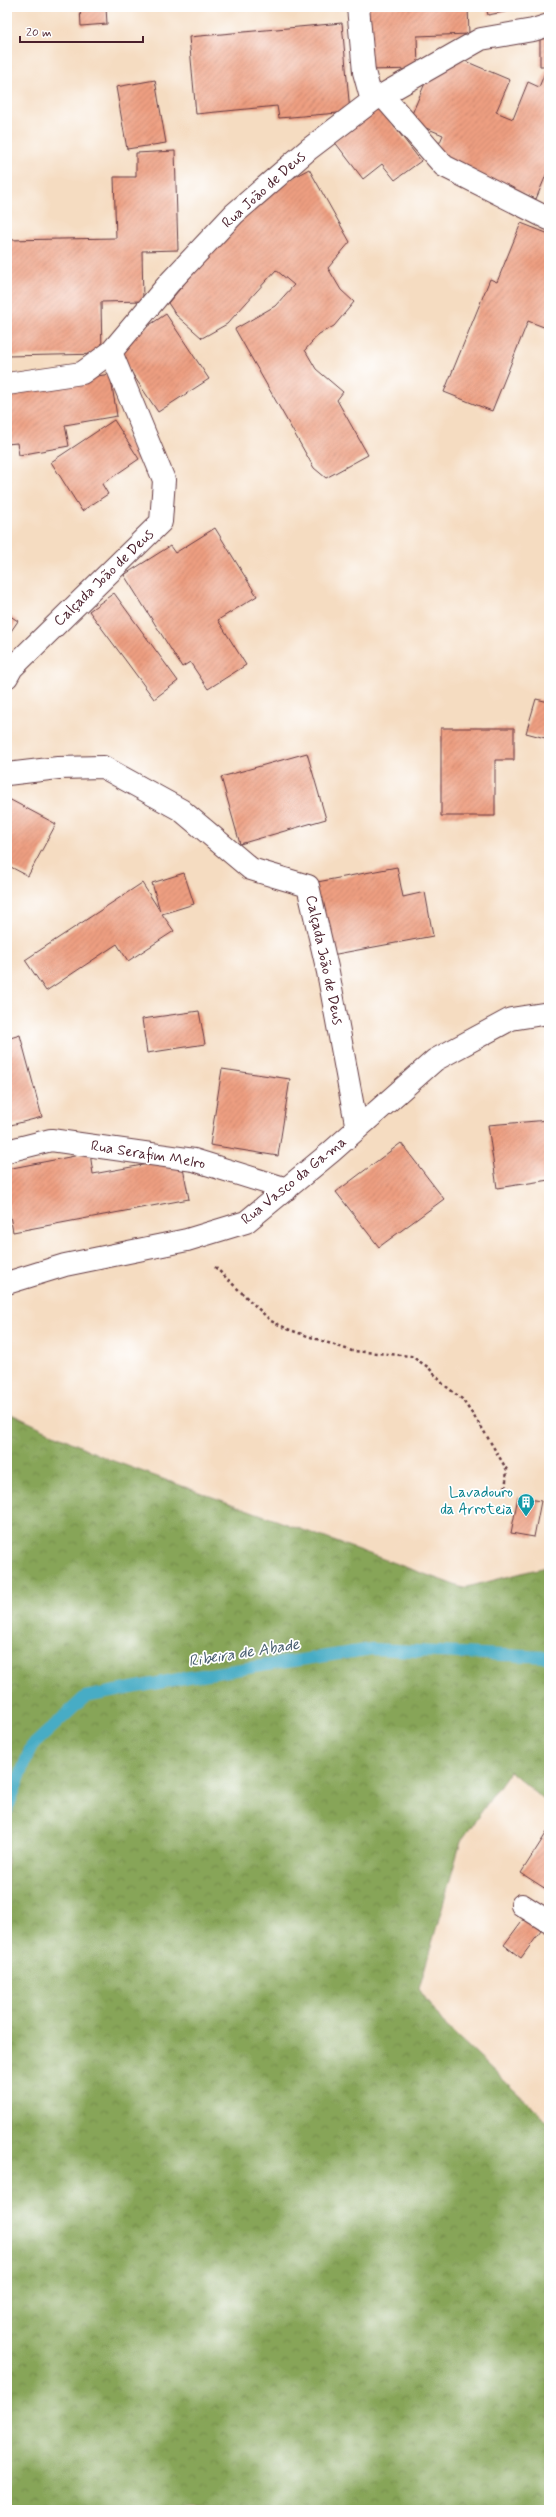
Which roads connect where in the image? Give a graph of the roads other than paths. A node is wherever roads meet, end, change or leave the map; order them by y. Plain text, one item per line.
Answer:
1 (358, 7) edge
2 (549, 25) edge
3 (377, 98) junction
4 (549, 218) edge
5 (111, 352) junction
6 (7, 384) edge
7 (7, 677) edge
8 (7, 774) edge
9 (549, 1013) edge
10 (357, 1130) junction
11 (7, 1151) edge
12 (286, 1189) junction
13 (7, 1283) edge
14 (522, 1905) dead end
15 (549, 1922) edge

1 - 3 street
2 - 3 street, Rua João de Deus
3 - 4 street
3 - 5 street, Rua João de Deus
5 - 6 street, Rua João de Deus
5 - 7 street, Calçada João de Deus
8 - 10 street, Calçada João de Deus
9 - 10 street, Rua Vasco da Gama
10 - 12 street, Rua Vasco da Gama
11 - 12 street, Rua Serafim Melro
12 - 13 street, Rua Vasco da Gama
14 - 15 street

